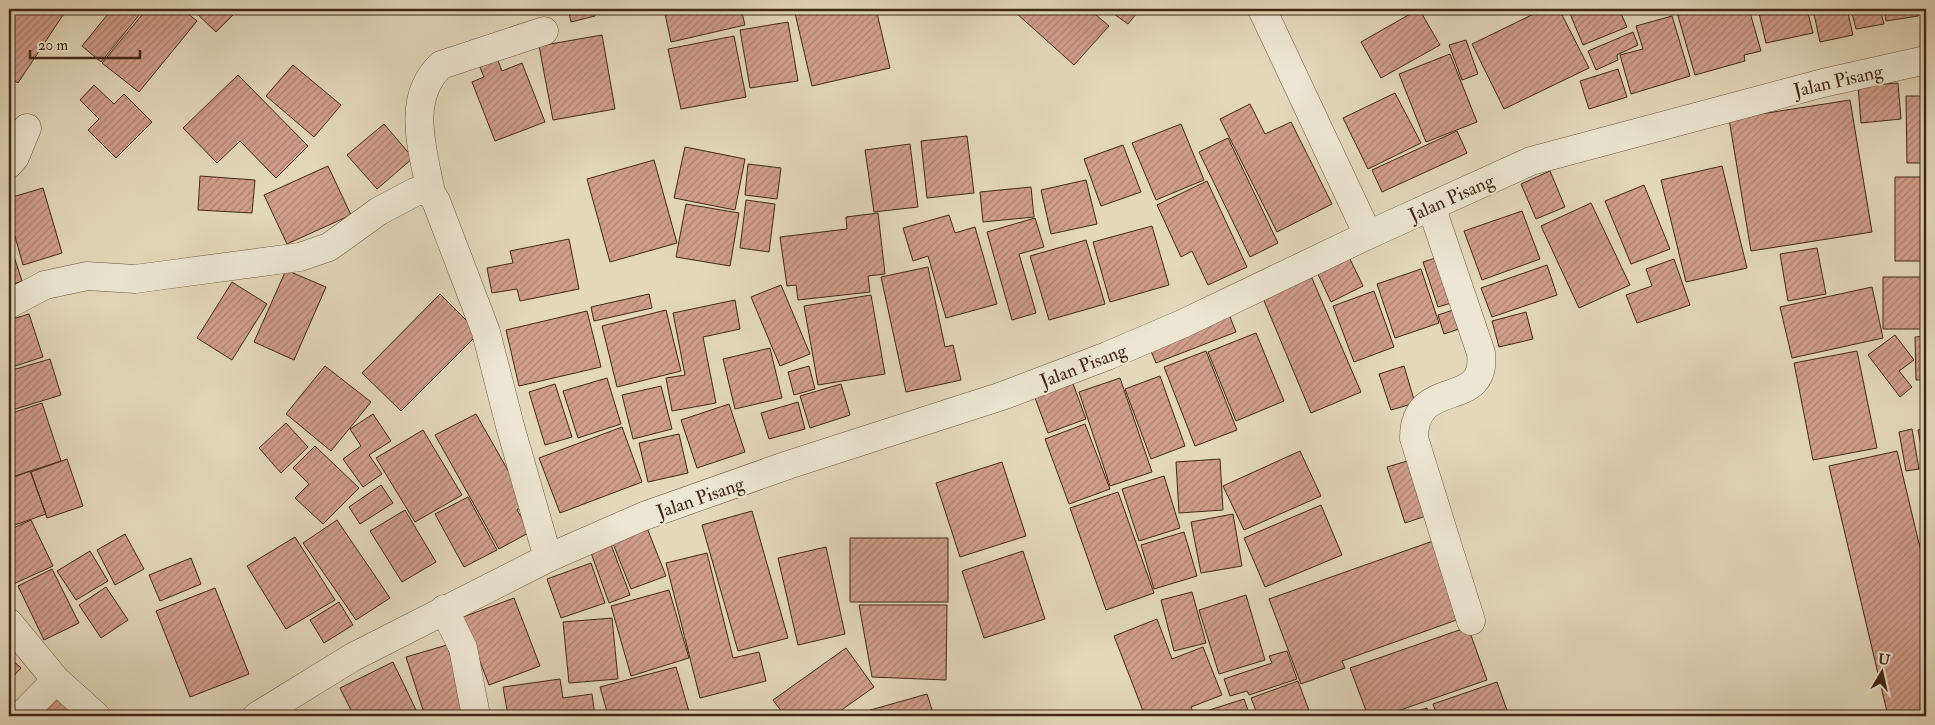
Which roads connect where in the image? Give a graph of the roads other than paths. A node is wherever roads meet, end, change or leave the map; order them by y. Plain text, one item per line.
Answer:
1 (1262, 9) edge
2 (544, 31) dead end
3 (1926, 60) edge
4 (27, 128) dead end
5 (9, 164) edge
6 (431, 193) junction
7 (1431, 206) junction
8 (1368, 235) junction
9 (9, 304) edge
10 (548, 558) junction
11 (444, 609) junction
12 (1471, 620) dead end
13 (9, 623) edge
14 (56, 680) junction
15 (21, 716) edge
16 (96, 716) edge
17 (257, 716) edge
18 (476, 716) edge

1 - 8 street
2 - 6 street
3 - 7 street, Jalan Pisang
4 - 5 street
6 - 9 street
6 - 10 street
7 - 8 street, Jalan Pisang
7 - 12 street
8 - 10 street, Jalan Pisang
10 - 11 street, Jalan Pisang
11 - 17 street, Jalan Pisang
11 - 18 street
13 - 14 street
14 - 15 street
14 - 16 street

